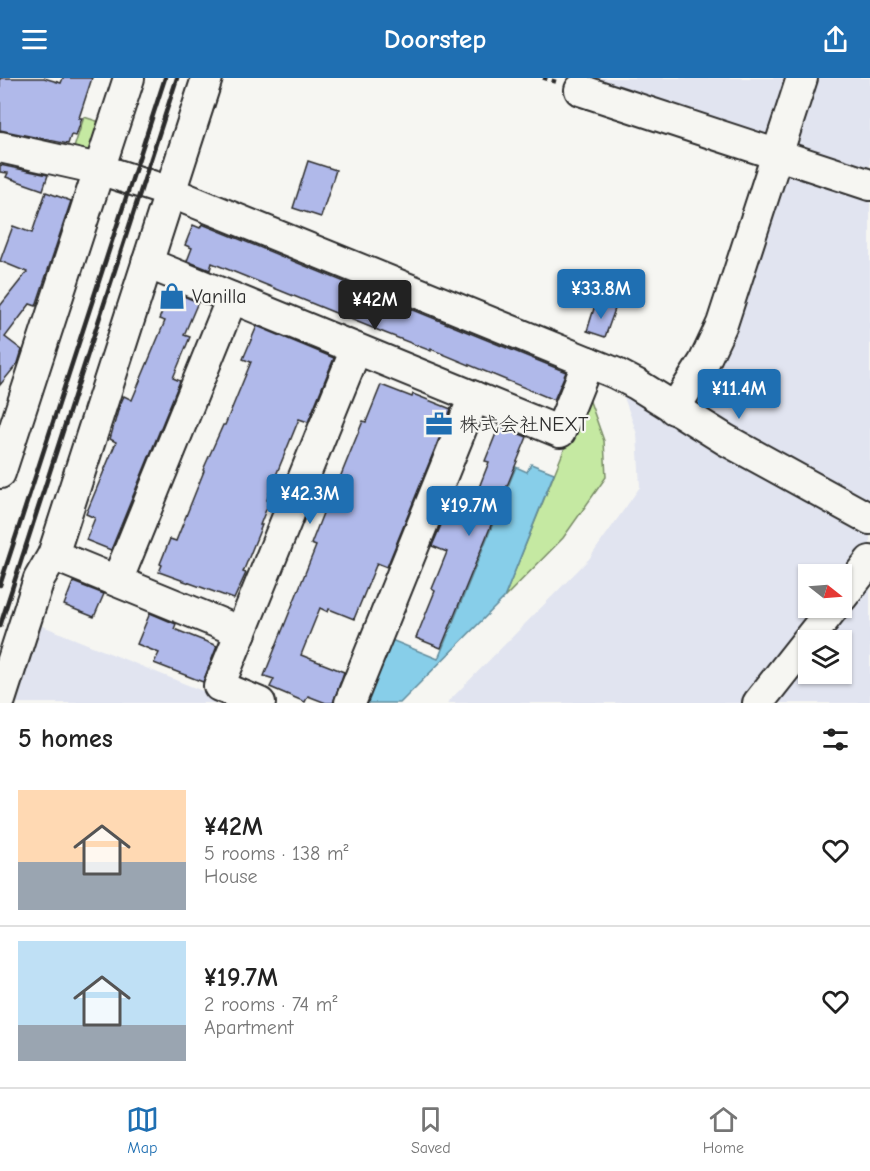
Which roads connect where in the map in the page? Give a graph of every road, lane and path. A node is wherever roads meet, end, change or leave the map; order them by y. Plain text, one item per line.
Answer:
1 (129, 78) edge
2 (207, 78) edge
3 (802, 78) edge
4 (580, 90) dead end
5 (0, 147) edge
6 (777, 154) junction
7 (99, 169) junction
8 (870, 184) edge
9 (170, 192) junction
10 (147, 263) junction
11 (232, 298) junction
12 (356, 349) junction
13 (588, 362) junction
14 (13, 391) edge
15 (474, 397) junction
16 (674, 408) junction
17 (0, 473) edge
18 (870, 519) edge
19 (53, 555) junction
20 (870, 561) edge
21 (117, 581) junction
22 (852, 584) edge
23 (825, 618) edge
24 (241, 632) junction
25 (0, 700) edge
26 (260, 703) edge
27 (350, 703) edge
28 (758, 703) edge

1 - 7 street
2 - 9 street
3 - 6 street
4 - 6 street
5 - 7 street
6 - 8 street
6 - 16 street
7 - 9 street
7 - 14 street
9 - 10 street
9 - 13 street
10 - 11 street
10 - 19 street
11 - 12 street
11 - 21 street
12 - 15 street
12 - 24 street
13 - 15 street
13 - 16 street
14 - 17 street
15 - 27 street
16 - 18 street
19 - 21 street
19 - 25 street
20 - 22 street
21 - 24 street
23 - 28 street
24 - 26 street

